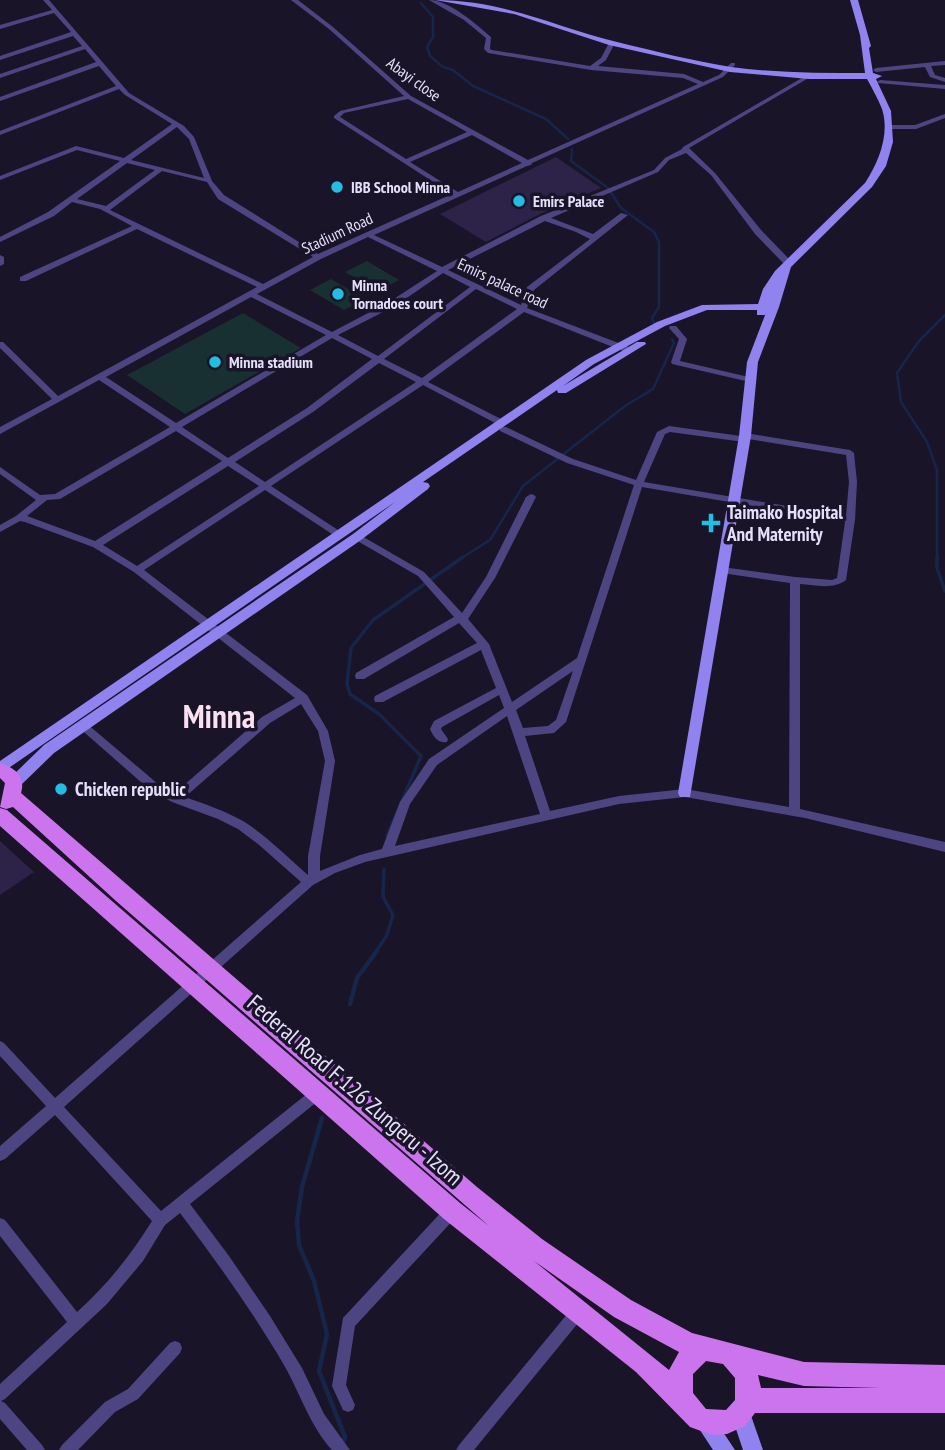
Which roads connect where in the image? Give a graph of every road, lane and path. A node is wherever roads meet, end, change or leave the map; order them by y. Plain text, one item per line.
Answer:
1 (46, 0) edge
2 (294, 0) edge
3 (432, 0) edge
4 (439, 0) edge
5 (471, 0) edge
6 (844, 0) edge
7 (854, 1) edge
8 (56, 11) junction
9 (0, 27) edge
10 (75, 33) junction
11 (863, 37) junction
12 (612, 43) junction
13 (86, 47) junction
14 (0, 58) edge
15 (864, 60) junction
16 (101, 63) junction
17 (945, 63) edge
18 (927, 64) junction
19 (732, 66) junction
20 (595, 68) junction
21 (846, 72) junction
22 (0, 76) edge
23 (809, 76) junction
24 (835, 76) junction
25 (876, 79) junction
26 (945, 80) edge
27 (935, 83) junction
28 (704, 84) junction
29 (121, 86) junction
30 (945, 88) edge
31 (409, 97) junction
32 (0, 99) edge
33 (945, 116) edge
34 (176, 124) junction
35 (889, 127) junction
36 (0, 133) edge
37 (471, 133) junction
38 (686, 150) junction
39 (124, 161) junction
40 (406, 161) junction
41 (529, 164) junction
42 (161, 169) junction
43 (0, 178) edge
44 (209, 181) junction
45 (458, 195) junction
46 (70, 200) junction
47 (103, 209) junction
48 (624, 215) dead end
49 (544, 218) junction
50 (137, 226) junction
51 (367, 234) junction
52 (594, 237) junction
53 (0, 240) edge
54 (0, 257) edge
55 (317, 257) junction
56 (0, 264) edge
57 (788, 266) junction
58 (443, 270) junction
59 (23, 279) dead end
60 (261, 286) junction
61 (476, 286) junction
62 (768, 289) junction
63 (250, 293) junction
64 (732, 305) junction
65 (523, 309) junction
66 (767, 310) junction
67 (673, 328) junction
68 (330, 336) junction
69 (0, 344) edge
70 (624, 348) junction
71 (379, 360) junction
72 (99, 376) junction
73 (750, 380) junction
74 (424, 381) junction
75 (57, 399) junction
76 (176, 426) junction
77 (502, 426) junction
78 (0, 431) edge
79 (744, 437) junction
80 (229, 461) junction
81 (0, 470) edge
82 (639, 484) junction
83 (265, 485) junction
84 (531, 496) dead end
85 (43, 499) junction
86 (733, 500) junction
87 (19, 518) junction
88 (850, 520) junction
89 (0, 529) edge
90 (338, 534) junction
91 (357, 537) junction
92 (96, 545) junction
93 (137, 570) junction
94 (722, 570) junction
95 (795, 580) junction
96 (461, 619) junction
97 (212, 628) junction
98 (484, 644) junction
99 (581, 660) junction
100 (360, 676) dead end
101 (502, 689) junction
102 (303, 698) junction
103 (379, 699) dead end
104 (508, 707) junction
105 (82, 726) junction
106 (519, 732) junction
107 (443, 739) dead end
108 (5, 784) edge
109 (685, 793) junction
110 (176, 799) junction
111 (794, 812) junction
112 (0, 815) edge
113 (546, 816) junction
114 (945, 847) edge
115 (387, 852) junction
116 (311, 880) junction
117 (209, 968) junction
118 (191, 985) junction
119 (0, 1047) edge
120 (318, 1093) junction
121 (56, 1108) junction
122 (0, 1155) edge
123 (181, 1203) junction
124 (452, 1211) junction
125 (160, 1220) junction
126 (0, 1225) edge
127 (578, 1312) junction
128 (78, 1323) junction
129 (175, 1349) dead end
130 (704, 1349) junction
131 (736, 1358) junction
132 (945, 1377) edge
133 (0, 1394) edge
134 (681, 1398) junction
135 (945, 1401) edge
136 (348, 1405) dead end
137 (0, 1408) edge
138 (745, 1408) junction
139 (704, 1421) junction
140 (338, 1446) edge
141 (37, 1450) edge
142 (68, 1450) edge
143 (464, 1450) edge
144 (725, 1450) edge
145 (753, 1450) edge

1 - 8 street
2 - 31 street, Abayi close
3 - 20 street
4 - 12 street
5 - 19 street
6 - 7 street
7 - 11 street
8 - 9 street
8 - 10 street
10 - 13 street
10 - 14 street
11 - 15 street
11 - 25 street
12 - 19 street
12 - 20 street
13 - 16 street
13 - 22 street
15 - 21 street
15 - 25 street
16 - 29 street
16 - 32 street
17 - 18 street
18 - 25 street
18 - 27 street
19 - 21 street
19 - 23 street
19 - 28 street, Stadium Road
20 - 28 street
21 - 25 street
23 - 24 street
23 - 38 street
24 - 25 street
24 - 25 street
25 - 27 street
25 - 35 street
26 - 27 street
27 - 30 street
28 - 41 street, Stadium Road
29 - 34 street
29 - 36 street
31 - 37 street, Abayi close
31 - 40 street
33 - 35 street
34 - 39 street
34 - 44 street
35 - 57 street
37 - 40 street
37 - 41 street, Abayi close
38 - 49 street
38 - 57 street
39 - 42 street
39 - 43 street
39 - 46 street
40 - 45 street
41 - 45 street, Stadium Road
42 - 44 street
42 - 47 street
44 - 55 street
45 - 51 street, Stadium Road
46 - 47 street
46 - 53 street
47 - 50 street
48 - 52 street
49 - 52 street
49 - 58 street
50 - 59 street
50 - 60 street
51 - 55 street, Stadium Road
51 - 58 street, Emirs palace road
52 - 65 street
54 - 56 street
55 - 60 street, Stadium Road
57 - 62 street
57 - 66 street
58 - 61 street, Emirs palace road
58 - 68 street
60 - 63 street, Stadium Road
61 - 65 street, Emirs palace road
61 - 71 street
62 - 64 street
62 - 66 street
63 - 68 street
63 - 72 street, Stadium Road
64 - 66 street
64 - 70 street
65 - 70 street, Emirs palace road
65 - 74 street
66 - 67 street
66 - 73 street
67 - 70 street
67 - 73 street
68 - 71 street
68 - 76 street
69 - 75 street
70 - 77 street
71 - 74 street
71 - 80 street
72 - 75 street, Stadium Road
72 - 76 street
73 - 79 street
74 - 77 street
74 - 83 street
75 - 78 street, Stadium Road
76 - 80 street
76 - 85 street
77 - 82 street
77 - 90 street
77 - 91 street
79 - 82 street
79 - 86 street
79 - 88 street
80 - 83 street
80 - 92 street
81 - 85 street
82 - 86 street
82 - 99 street
83 - 90 street
83 - 93 street
84 - 96 street
85 - 87 street
86 - 88 street
86 - 94 street
87 - 89 street
87 - 92 street
88 - 95 street
90 - 97 street
91 - 96 street
91 - 97 street
92 - 93 street
93 - 97 street
94 - 95 street
94 - 109 street
95 - 111 street
96 - 98 street
96 - 100 street
97 - 102 street
97 - 105 street
97 - 108 street
98 - 101 street
98 - 103 street
99 - 104 street
99 - 106 street
101 - 104 street
101 - 107 street
102 - 110 street
102 - 116 street
104 - 106 street
104 - 115 street
105 - 108 street
105 - 110 street
106 - 113 street
108 - 117 main road, Federal Road F.126 Zungeru - Izom
109 - 111 street
109 - 113 street
110 - 116 street
111 - 114 street
112 - 118 main road, Federal Road F.126 Zungeru - Izom
113 - 115 street
115 - 116 street
116 - 117 street
117 - 118 street
117 - 130 main road, Federal Road F.126 Zungeru - Izom
118 - 120 main road, Federal Road F.126 Zungeru - Izom
118 - 121 street
119 - 121 street
120 - 123 street
120 - 124 main road, Federal Road F.126 Zungeru - Izom
121 - 122 street
121 - 125 street
123 - 125 street
123 - 140 street
124 - 127 main road, Federal Road F.126 Zungeru - Izom
124 - 136 street
125 - 128 street
126 - 128 street
127 - 134 main road, Federal Road F.126 Zungeru - Izom
127 - 143 street
128 - 133 street
129 - 142 street
130 - 131 main road
130 - 134 main road
131 - 132 main road
131 - 138 main road
134 - 139 main road
135 - 138 main road
137 - 141 street
138 - 139 main road
138 - 145 street
139 - 144 street

